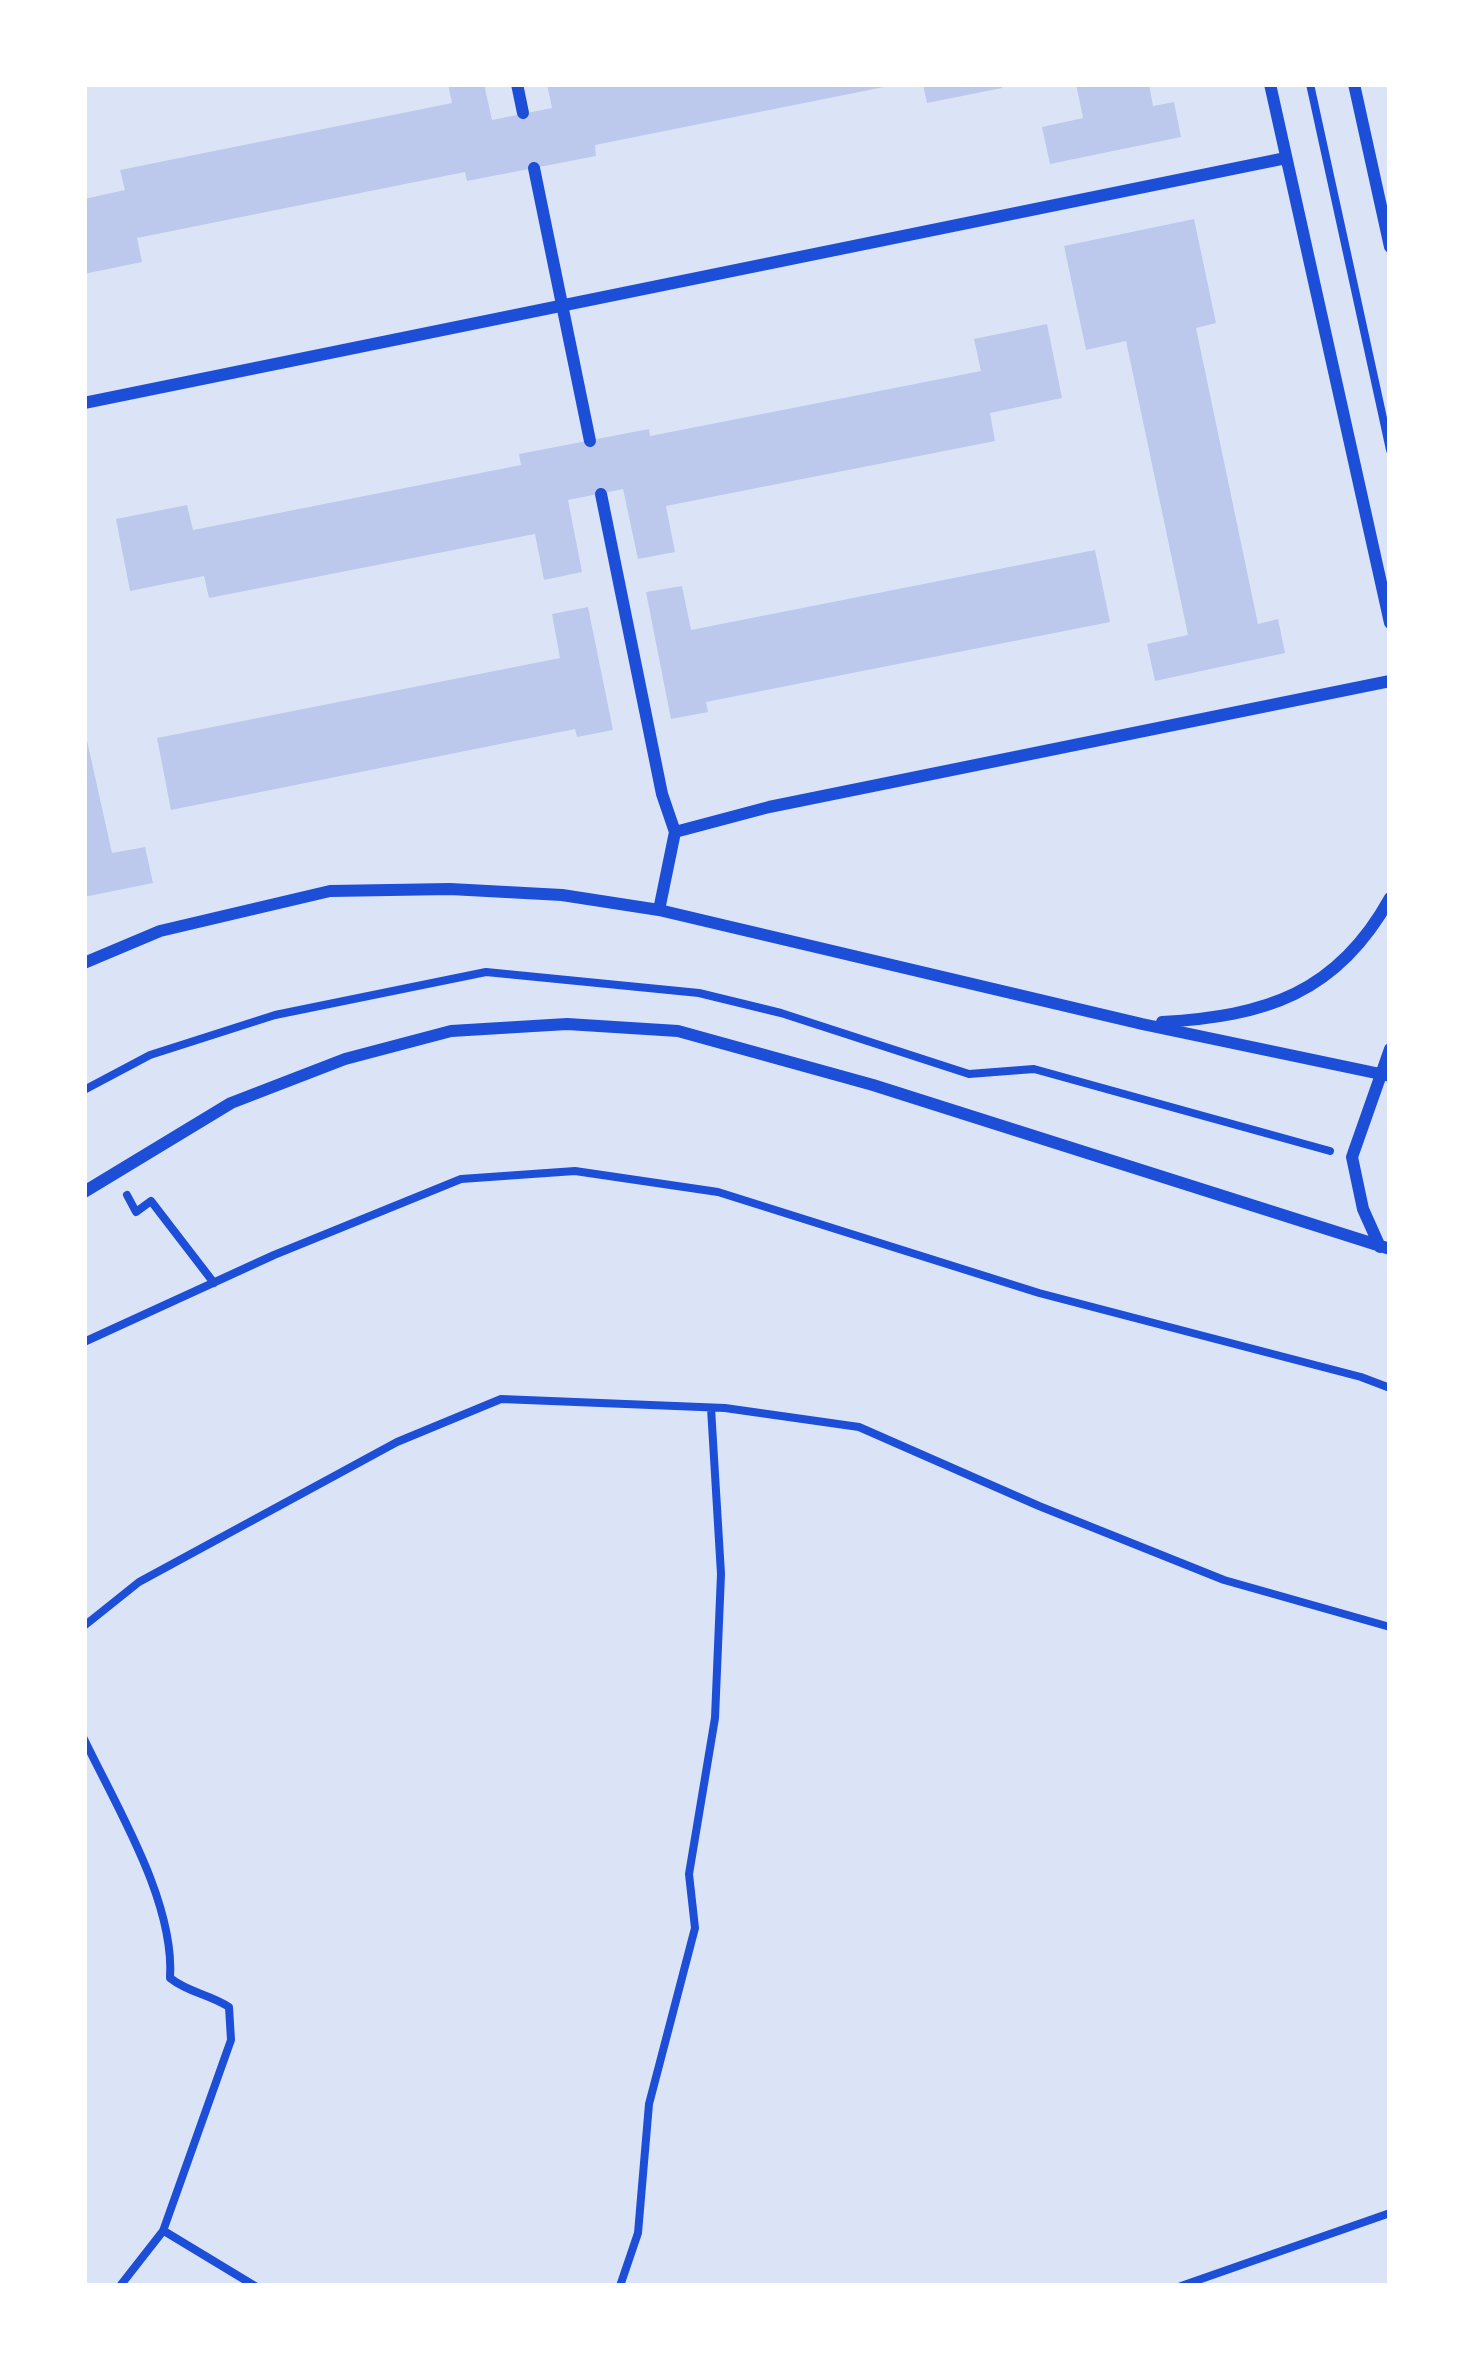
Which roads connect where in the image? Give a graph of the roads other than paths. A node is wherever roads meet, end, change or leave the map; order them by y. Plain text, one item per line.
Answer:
1 (517, 84) edge
2 (1270, 84) edge
3 (1354, 84) edge
4 (523, 113) dead end
5 (1286, 158) junction
6 (534, 168) dead end
7 (1390, 248) edge
8 (562, 305) junction
9 (84, 403) edge
10 (590, 441) dead end
11 (601, 494) dead end
12 (1390, 623) edge
13 (1390, 680) edge
14 (675, 832) junction
15 (1390, 898) edge
16 (659, 910) junction
17 (84, 963) edge
18 (1142, 1024) junction
19 (1390, 1049) edge
20 (1386, 1076) edge
21 (84, 1192) edge
22 (1385, 1248) edge

1 - 4 street
2 - 5 street
3 - 7 street
5 - 8 street
5 - 12 street
6 - 8 street
8 - 9 street
8 - 10 street
11 - 14 street
13 - 14 street
14 - 16 street
15 - 18 street
16 - 17 street
16 - 18 street
18 - 20 street
19 - 20 street
20 - 22 street
21 - 22 street

